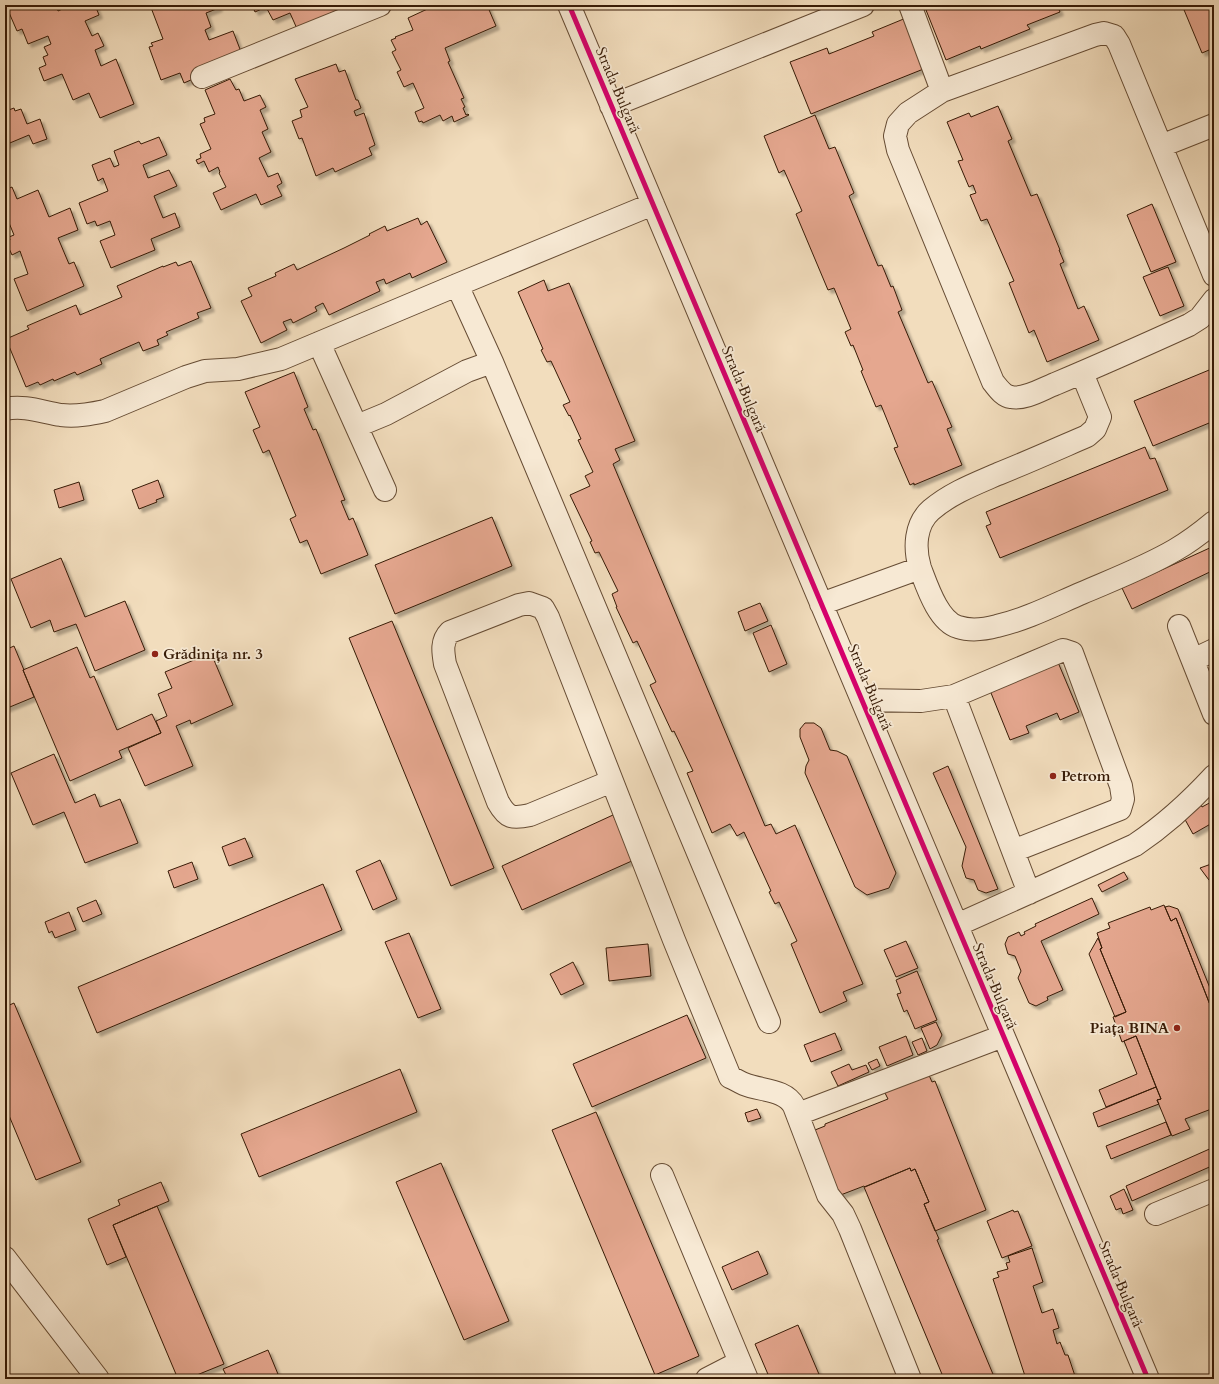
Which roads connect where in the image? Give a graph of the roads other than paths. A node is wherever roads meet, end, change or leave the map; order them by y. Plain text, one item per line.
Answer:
1 (380, 5) edge
2 (569, 5) edge
3 (863, 5) edge
4 (910, 5) edge
5 (202, 77) dead end
6 (942, 91) junction
7 (611, 106) junction
8 (1214, 124) edge
9 (1161, 146) junction
10 (653, 204) junction
11 (1214, 275) edge
12 (457, 284) junction
13 (1214, 300) edge
14 (319, 343) junction
15 (492, 362) junction
16 (1082, 373) junction
17 (5, 409) edge
18 (357, 426) junction
19 (385, 490) dead end
20 (1214, 522) edge
21 (920, 568) junction
22 (821, 604) junction
23 (1179, 626) dead end
24 (1214, 650) edge
25 (1193, 660) junction
26 (954, 696) junction
27 (862, 700) junction
28 (1214, 714) edge
29 (1214, 776) edge
30 (612, 781) junction
31 (1013, 851) junction
32 (1029, 893) junction
33 (957, 925) junction
34 (769, 1022) dead end
35 (1003, 1036) junction
36 (798, 1114) junction
37 (662, 1176) dead end
38 (1214, 1190) edge
39 (1156, 1214) dead end
40 (5, 1258) edge
41 (743, 1370) edge
42 (98, 1379) edge
43 (707, 1379) edge
44 (910, 1379) edge
45 (1148, 1379) edge

1 - 5 street
2 - 7 street, Strada Bulgară
3 - 7 street
4 - 6 street
6 - 9 street
6 - 16 street
7 - 10 street, Strada Bulgară
8 - 9 street
9 - 11 street
10 - 12 street
10 - 22 street, Strada Bulgară
12 - 14 street
12 - 15 street
13 - 16 street
14 - 17 street
14 - 18 street
15 - 18 street
15 - 34 street
16 - 21 street
18 - 19 street
20 - 21 street
21 - 22 street
22 - 27 street, Strada Bulgară
23 - 25 street
24 - 25 street
25 - 28 street
26 - 27 street
26 - 31 street
26 - 31 street
27 - 33 street, Strada Bulgară
29 - 32 street
30 - 30 street
30 - 36 street
31 - 32 street
32 - 33 street
33 - 35 street, Strada Bulgară
35 - 36 street
35 - 45 street, Strada Bulgară
36 - 44 street
37 - 41 street
38 - 39 street
40 - 42 street
41 - 43 street

